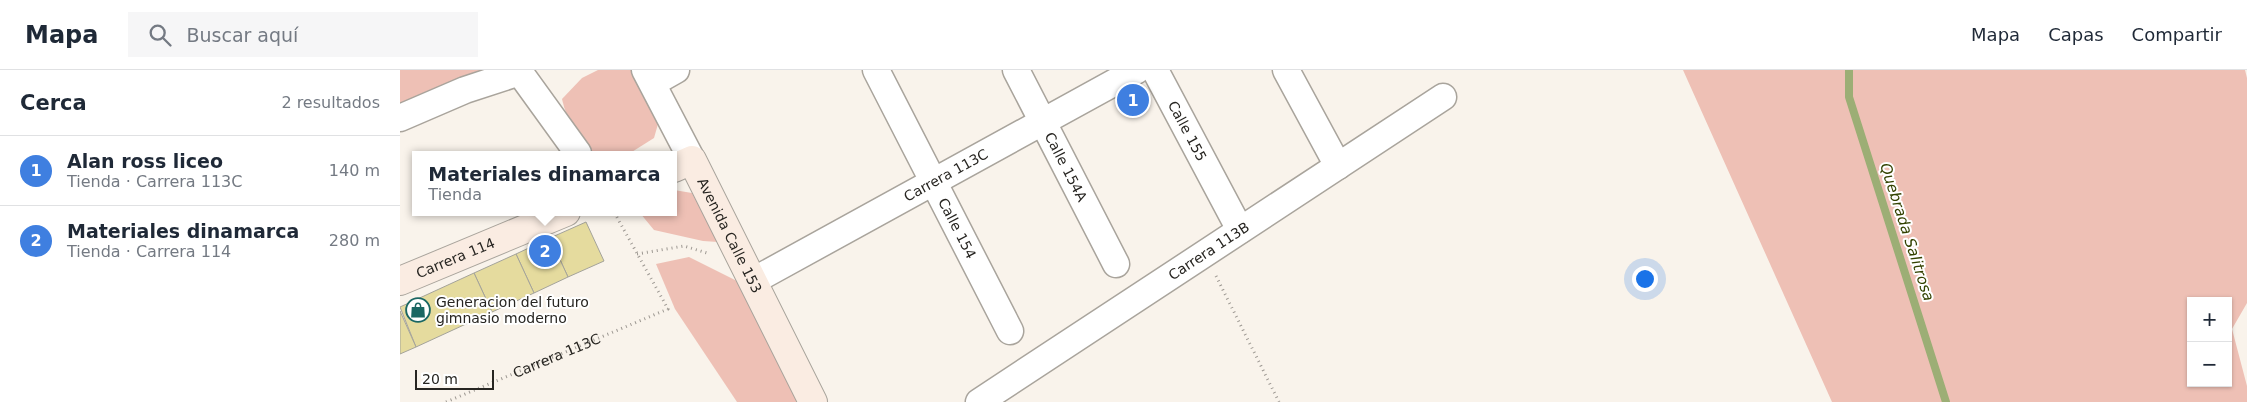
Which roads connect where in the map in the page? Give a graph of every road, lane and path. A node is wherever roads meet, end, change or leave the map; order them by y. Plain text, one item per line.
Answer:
1 (676, 70) edge
2 (876, 70) edge
3 (1016, 70) edge
4 (1137, 70) edge
5 (1155, 70) edge
6 (1286, 70) edge
7 (519, 71) edge
8 (649, 76) edge
9 (1441, 99) dead end
10 (400, 118) edge
11 (1043, 122) junction
12 (577, 151) edge
13 (683, 164) edge
14 (1338, 166) junction
15 (933, 182) junction
16 (556, 216) edge
17 (616, 216) edge
18 (1240, 230) junction
19 (1205, 253) junction
20 (637, 254) junction
21 (1116, 264) dead end
22 (749, 272) junction
23 (400, 281) edge
24 (1010, 331) dead end
25 (446, 402) edge
26 (813, 402) edge
27 (979, 402) edge
28 (1278, 402) edge

1 - 8 street
2 - 15 street, Calle 154
3 - 11 street, Calle 154A
4 - 11 street, Carrera 113C
5 - 18 street, Calle 155
6 - 14 street
7 - 10 street
7 - 12 street
8 - 13 street, Avenida Calle 153
9 - 14 street, Carrera 113B
11 - 15 street, Carrera 113C
11 - 21 street, Calle 154A
13 - 22 street, Avenida Calle 153
14 - 18 street, Carrera 113B
15 - 22 street, Carrera 113C
15 - 24 street, Calle 154
16 - 23 street, Carrera 114
17 - 20 path
18 - 19 street, Carrera 113B
19 - 27 street, Carrera 113B
19 - 28 path
20 - 22 path
20 - 25 path, Carrera 113C
22 - 26 street, Avenida Calle 153

